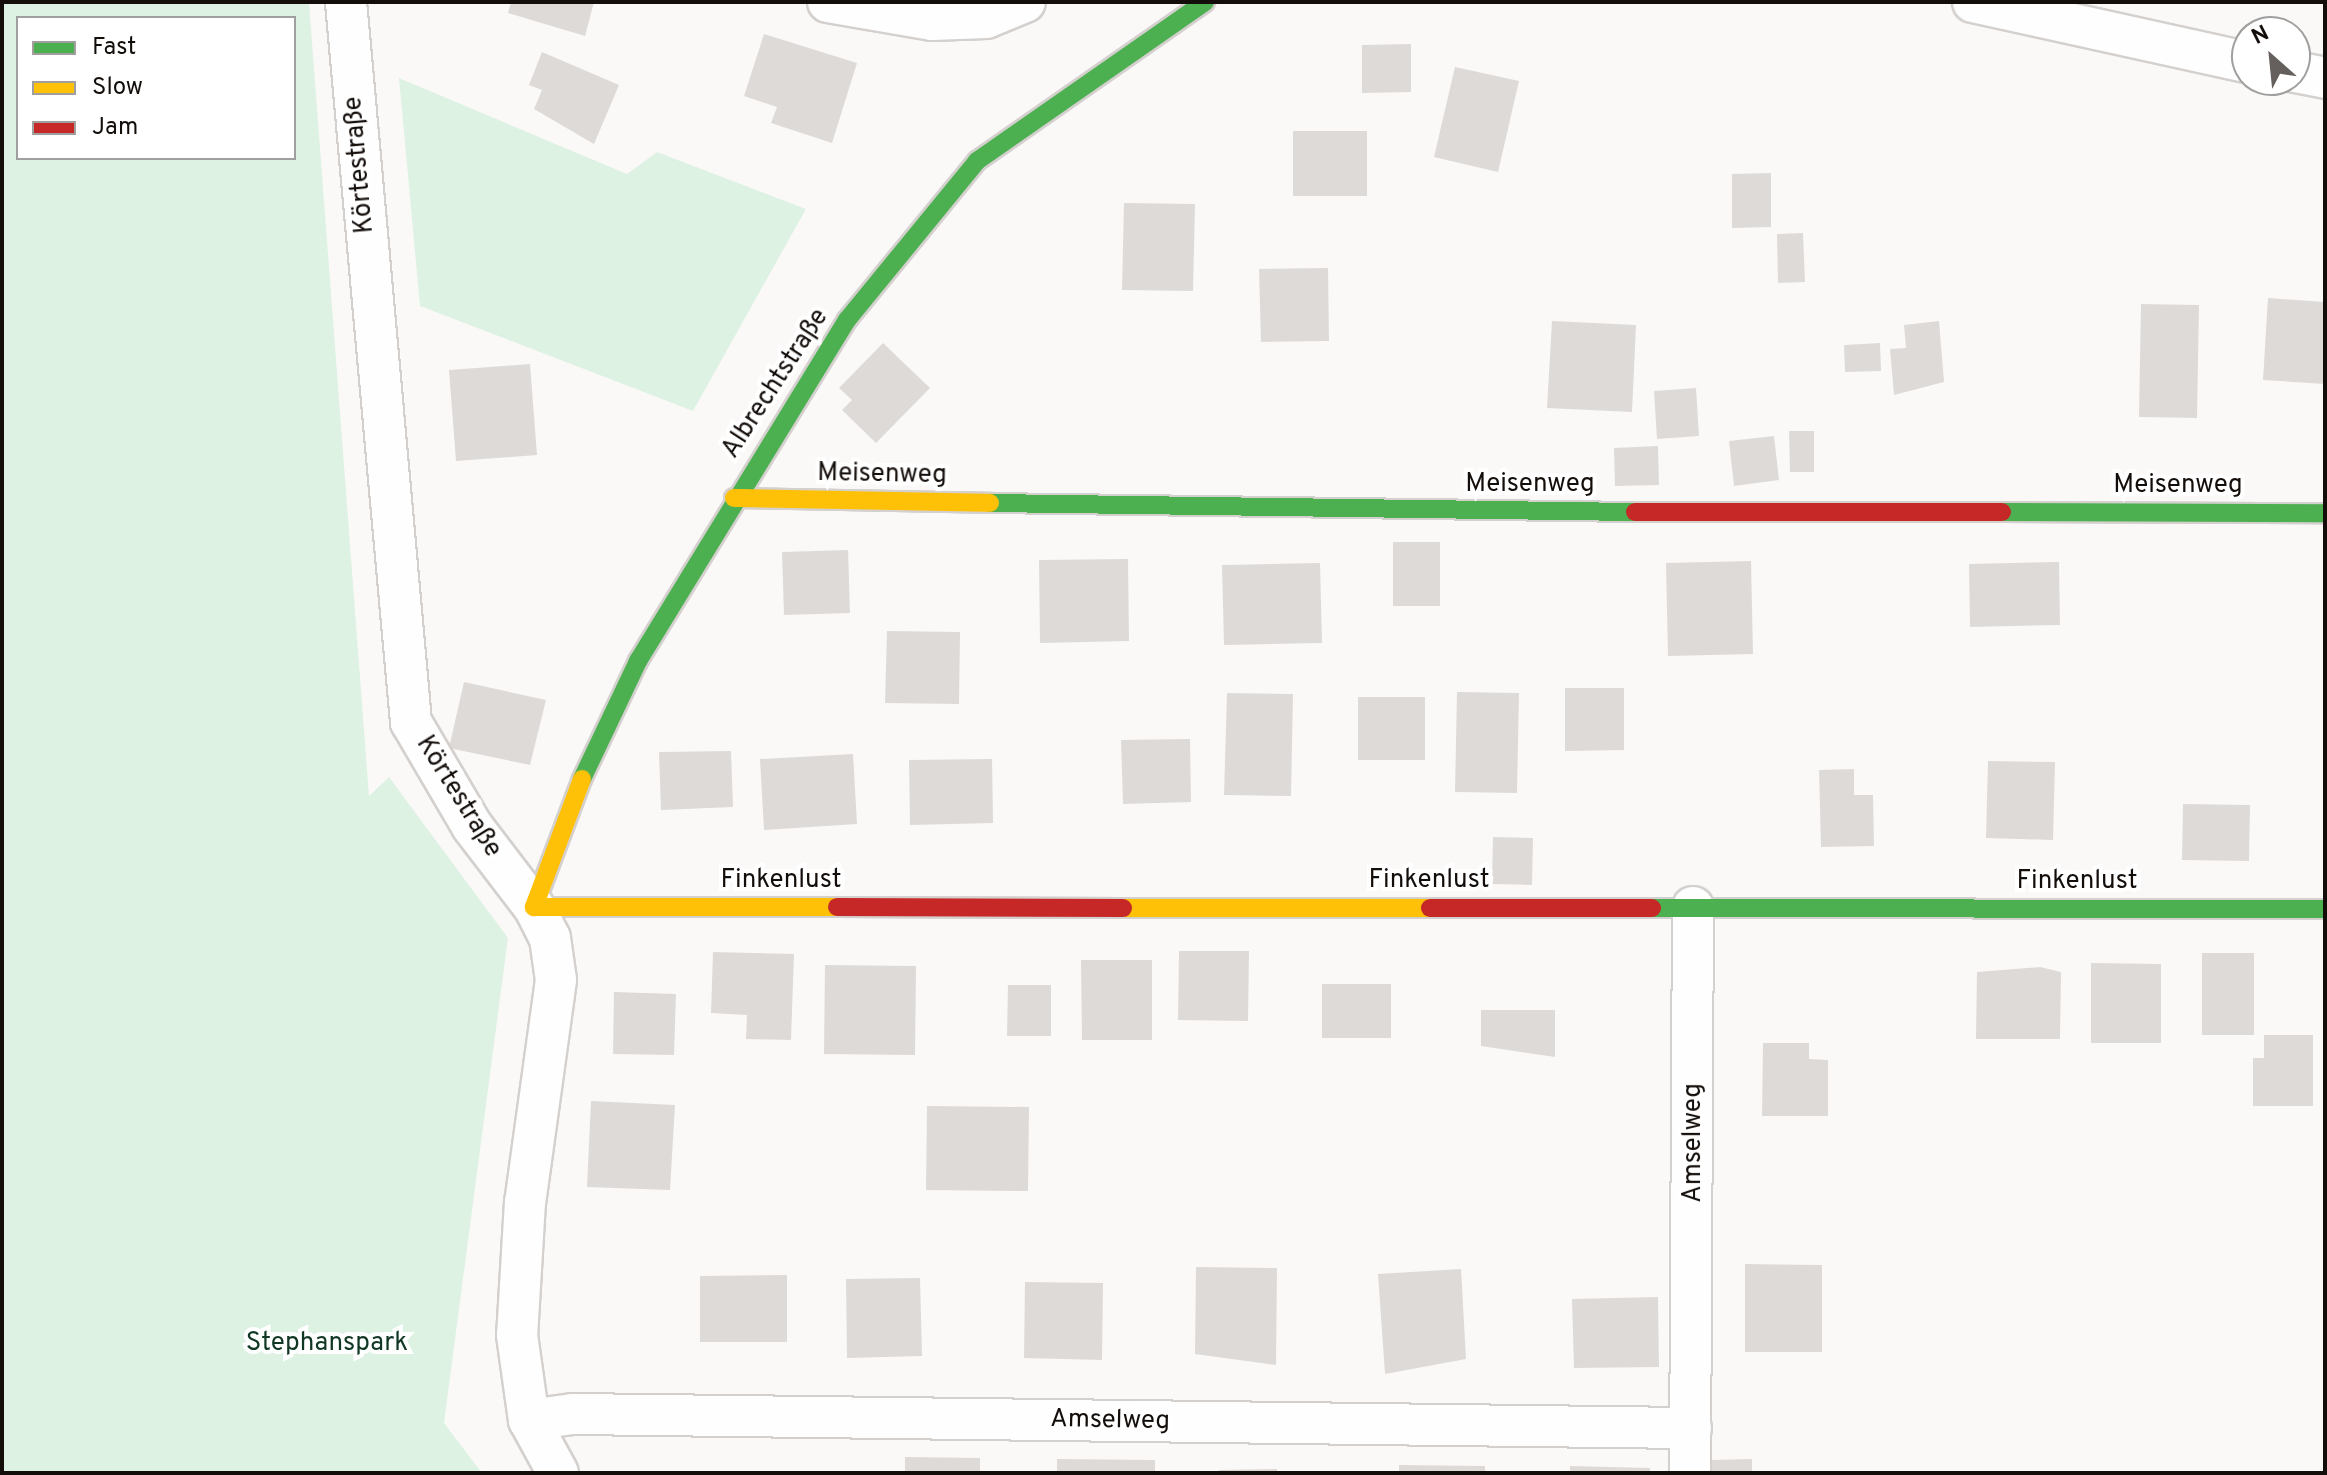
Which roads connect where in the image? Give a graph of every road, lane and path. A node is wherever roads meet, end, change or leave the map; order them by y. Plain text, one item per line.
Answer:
1 (346, 2) edge
2 (828, 2) edge
3 (1025, 2) edge
4 (1205, 2) edge
5 (1973, 2) edge
6 (2231, 58) edge
7 (734, 498) junction
8 (2325, 513) edge
9 (534, 907) junction
10 (1693, 907) junction
11 (2325, 909) edge
12 (529, 1420) junction
13 (1691, 1428) junction
14 (558, 1473) edge
15 (1690, 1473) edge

1 - 9 street, Körtestraße
2 - 3 street
4 - 7 street, Albrechtstraße
5 - 6 street
7 - 8 street, Meisenweg
7 - 9 street, Albrechtstraße
9 - 10 street, Finkenlust
9 - 12 street, Körtestraße
10 - 11 street, Finkenlust
10 - 13 street, Amselweg
12 - 13 street, Amselweg
12 - 14 street, Körtestraße
13 - 15 street, Amselweg

